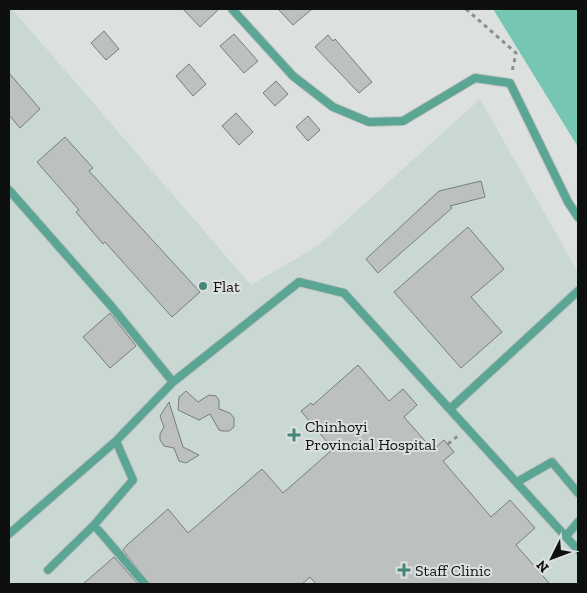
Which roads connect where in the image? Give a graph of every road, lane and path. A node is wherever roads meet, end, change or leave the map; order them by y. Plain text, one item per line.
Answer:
1 (232, 9) edge
2 (466, 9) edge
3 (510, 83) junction
4 (9, 190) edge
5 (578, 217) edge
6 (578, 291) edge
7 (173, 382) junction
8 (450, 409) junction
9 (116, 441) junction
10 (517, 482) junction
11 (578, 493) edge
12 (578, 522) edge
13 (94, 525) junction
14 (9, 534) edge
15 (567, 535) junction
16 (578, 550) edge
17 (48, 570) dead end
18 (145, 584) edge

1 - 3 lane
2 - 3 path
3 - 5 lane
4 - 7 lane
6 - 8 lane
7 - 8 lane
7 - 9 lane
8 - 10 lane
9 - 13 lane
9 - 14 lane
10 - 11 lane
10 - 15 lane
12 - 15 lane
13 - 17 lane
13 - 18 lane
15 - 16 lane

